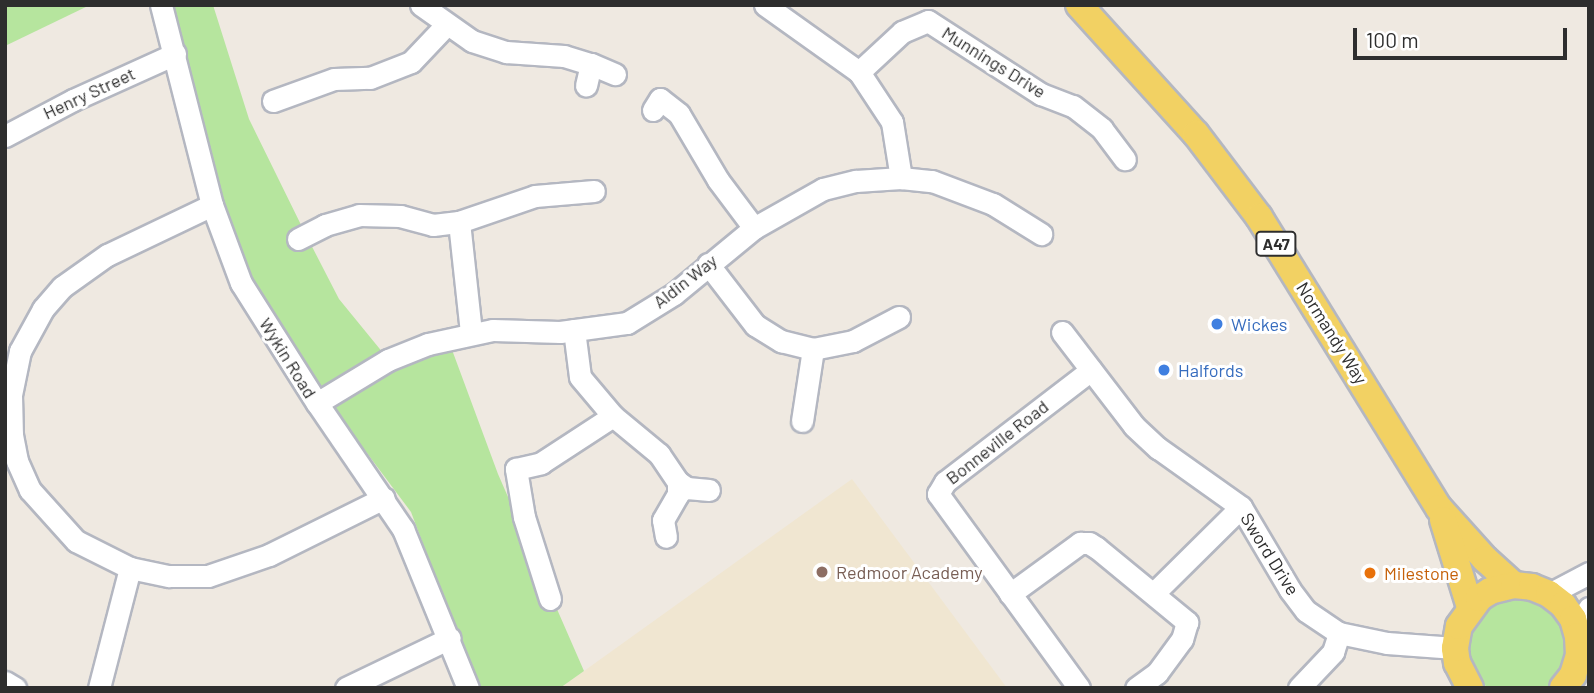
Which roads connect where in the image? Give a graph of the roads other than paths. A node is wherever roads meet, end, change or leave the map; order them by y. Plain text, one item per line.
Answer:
1 (162, 5) edge
2 (421, 5) edge
3 (765, 5) edge
4 (910, 5) edge
5 (1079, 5) edge
6 (447, 24) junction
7 (916, 26) junction
8 (175, 54) junction
9 (591, 64) junction
10 (859, 72) junction
11 (615, 74) dead end
12 (586, 85) dead end
13 (280, 91) dead end
14 (652, 99) dead end
15 (5, 136) edge
16 (1125, 159) dead end
17 (901, 178) junction
18 (594, 191) dead end
19 (212, 205) junction
20 (459, 222) junction
21 (754, 228) junction
22 (1041, 234) dead end
23 (298, 239) dead end
24 (708, 264) junction
25 (898, 317) dead end
26 (573, 330) junction
27 (1062, 332) dead end
28 (471, 333) junction
29 (813, 349) junction
30 (11, 362) edge
31 (1091, 370) junction
32 (317, 403) junction
33 (613, 416) junction
34 (802, 421) dead end
35 (678, 482) junction
36 (709, 491) dead end
37 (384, 498) junction
38 (1241, 507) junction
39 (1439, 508) junction
40 (666, 537) dead end
41 (130, 568) junction
42 (1589, 573) edge
43 (1514, 585) junction
44 (1154, 593) junction
45 (1010, 594) junction
46 (1549, 594) junction
47 (550, 599) dead end
48 (1470, 607) junction
49 (1589, 608) edge
50 (1339, 633) junction
51 (450, 638) junction
52 (1455, 648) junction
53 (1582, 655) edge
54 (5, 682) edge
55 (1465, 684) edge
56 (15, 688) edge
57 (99, 688) edge
58 (346, 688) edge
59 (468, 688) edge
60 (1079, 688) edge
61 (1136, 688) edge
62 (1299, 688) edge
63 (1563, 688) edge

1 - 8 street, Wykin Road
2 - 6 street
3 - 10 street
4 - 7 street
5 - 39 main road, Normandy Way / A47
6 - 9 street
6 - 13 street
7 - 10 street, Munnings Drive
7 - 16 street, Munnings Drive
8 - 15 street, Henry Street
8 - 19 street, Wykin Road
9 - 11 street
9 - 12 street
10 - 17 street
14 - 21 street
17 - 21 street, Aldin Way
17 - 22 street, Aldin Way
18 - 20 street
19 - 30 street
19 - 32 street, Wykin Road
20 - 23 street
20 - 28 street
21 - 24 street, Aldin Way
24 - 26 street, Aldin Way
24 - 29 street
25 - 29 street
26 - 28 street, Aldin Way
26 - 33 street
27 - 31 street, Sword Drive
28 - 32 street, Aldin Way
29 - 34 street
30 - 41 street
31 - 38 street, Sword Drive
31 - 45 street, Bonneville Road
32 - 37 street, Wykin Road
33 - 35 street
33 - 47 street
35 - 36 street
35 - 40 street
37 - 41 street
37 - 51 street, Wykin Road
38 - 44 street
38 - 50 street, Sword Drive
39 - 43 main road, Normandy Way / A47
39 - 48 main road, Normandy Way / A47
41 - 57 street
42 - 46 street
43 - 46 main road
43 - 48 main road
44 - 45 street
44 - 61 street
45 - 60 street
46 - 53 main road
48 - 52 main road
49 - 53 street
50 - 52 street, Sword Drive
50 - 62 street
51 - 58 street
51 - 59 street, Wykin Road
52 - 55 main road
53 - 63 main road
54 - 56 street

